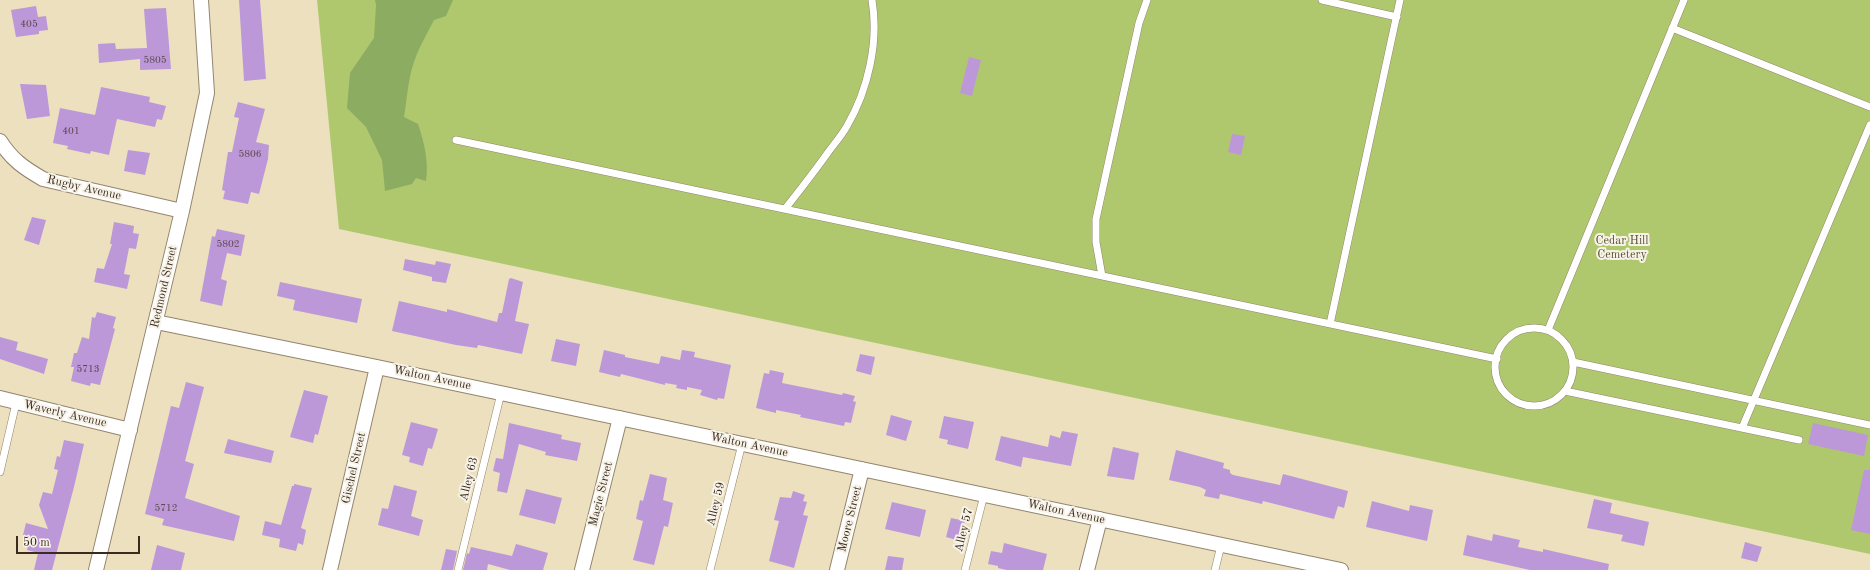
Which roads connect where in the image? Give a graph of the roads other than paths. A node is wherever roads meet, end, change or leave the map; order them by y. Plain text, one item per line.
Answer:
1 (201, 0) edge
2 (872, 0) edge
3 (1147, 0) edge
4 (1322, 0) edge
5 (1400, 0) edge
6 (1684, 0) edge
7 (1397, 17) junction
8 (1672, 28) junction
9 (1870, 107) edge
10 (1870, 125) edge
11 (456, 140) dead end
12 (0, 141) edge
13 (785, 209) junction
14 (182, 211) junction
15 (1102, 276) junction
16 (156, 322) junction
17 (1330, 324) junction
18 (1548, 330) junction
19 (1497, 359) junction
20 (1573, 362) junction
21 (377, 367) junction
22 (1565, 391) junction
23 (501, 393) junction
24 (0, 398) edge
25 (1754, 400) junction
26 (16, 403) junction
27 (620, 418) junction
28 (1870, 425) edge
29 (1742, 428) junction
30 (130, 430) junction
31 (1799, 440) dead end
32 (742, 444) junction
33 (862, 469) junction
34 (0, 472) edge
35 (984, 495) junction
36 (1100, 519) junction
37 (1221, 545) junction
38 (96, 570) edge
39 (330, 570) edge
40 (458, 570) edge
41 (582, 570) edge
42 (710, 570) edge
43 (837, 570) edge
44 (965, 570) edge
45 (1087, 570) edge
46 (1215, 570) edge
47 (1341, 570) edge

1 - 14 street, Redmond Street
2 - 13 lane
3 - 15 lane
4 - 7 lane
5 - 7 lane
6 - 8 lane
7 - 17 lane
8 - 9 lane
8 - 18 lane
10 - 25 lane
11 - 13 lane
12 - 14 street, Rugby Avenue
13 - 15 lane
14 - 16 street, Redmond Street
15 - 17 lane
16 - 21 street, Walton Avenue
16 - 30 street, Redmond Street
17 - 19 lane
18 - 19 lane
18 - 20 lane
19 - 22 lane
20 - 22 lane
20 - 25 lane
21 - 23 street, Walton Avenue
21 - 39 street, Gischel Street
22 - 29 lane
23 - 27 street, Walton Avenue
23 - 40 lane, Alley 63
24 - 26 street, Waverly Avenue
25 - 28 lane
25 - 29 lane
26 - 30 street, Waverly Avenue
26 - 34 lane
27 - 32 street, Walton Avenue
27 - 41 street, Magie Street
29 - 31 lane
30 - 38 street, Redmond Street
32 - 33 street, Walton Avenue
32 - 42 lane, Alley 59
33 - 35 street, Walton Avenue
33 - 43 street, Moore Street
35 - 36 street, Walton Avenue
35 - 44 lane, Alley 57
36 - 37 street, Walton Avenue
36 - 45 street
37 - 46 lane
37 - 47 street, Walton Avenue

